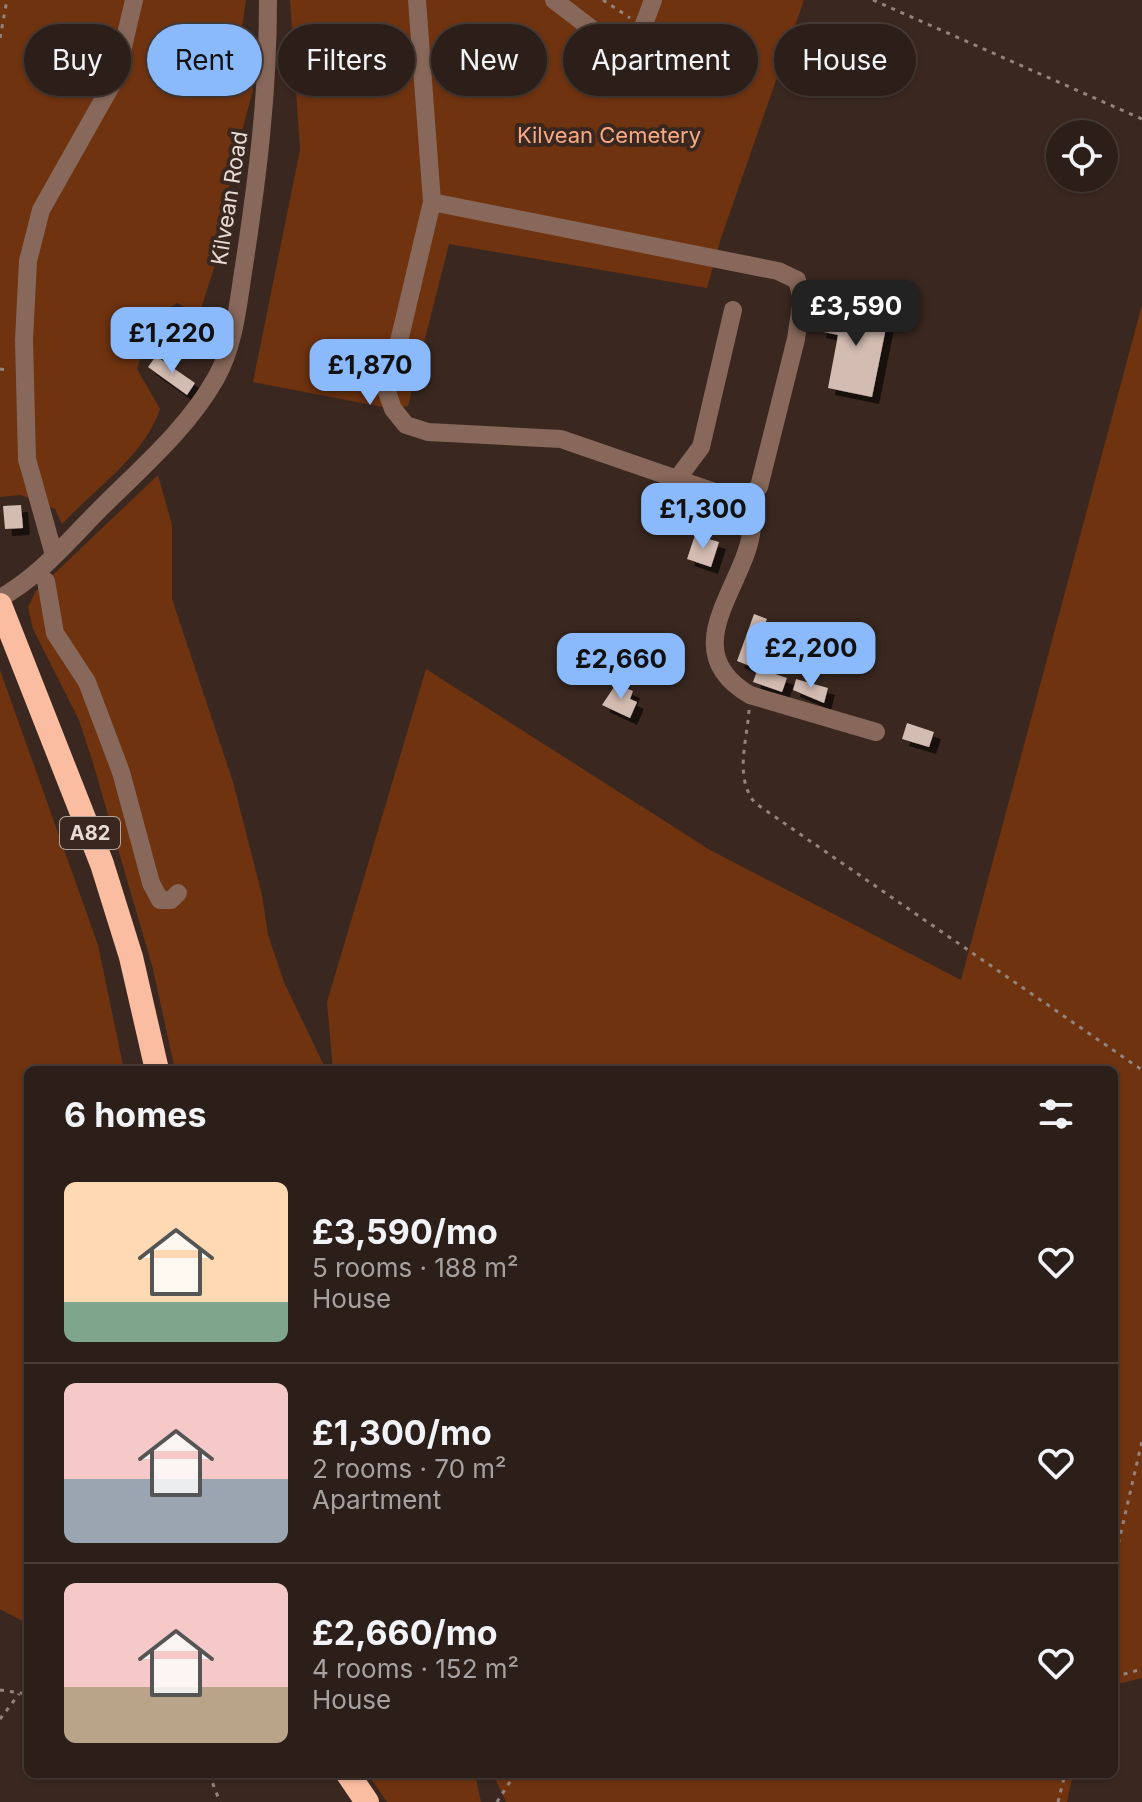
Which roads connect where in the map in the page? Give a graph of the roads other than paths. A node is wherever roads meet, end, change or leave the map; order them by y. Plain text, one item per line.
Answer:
1 (134, 0) edge
2 (268, 0) edge
3 (417, 0) edge
4 (554, 0) edge
5 (653, 0) edge
6 (432, 202) junction
7 (733, 310) dead end
8 (677, 479) junction
9 (748, 495) junction
10 (54, 555) junction
11 (46, 581) dead end
12 (0, 598) edge
13 (0, 605) edge
14 (876, 732) dead end
15 (178, 893) dead end
16 (156, 1066) edge
17 (351, 1778) edge
18 (367, 1802) edge

1 - 10 street
2 - 10 street, Kilvean Road
3 - 6 street
4 - 5 street
6 - 8 street
6 - 9 street
7 - 8 street
8 - 9 street
9 - 14 street
10 - 12 street, Kilvean Road
11 - 15 street
13 - 16 highway, A82
17 - 18 highway

